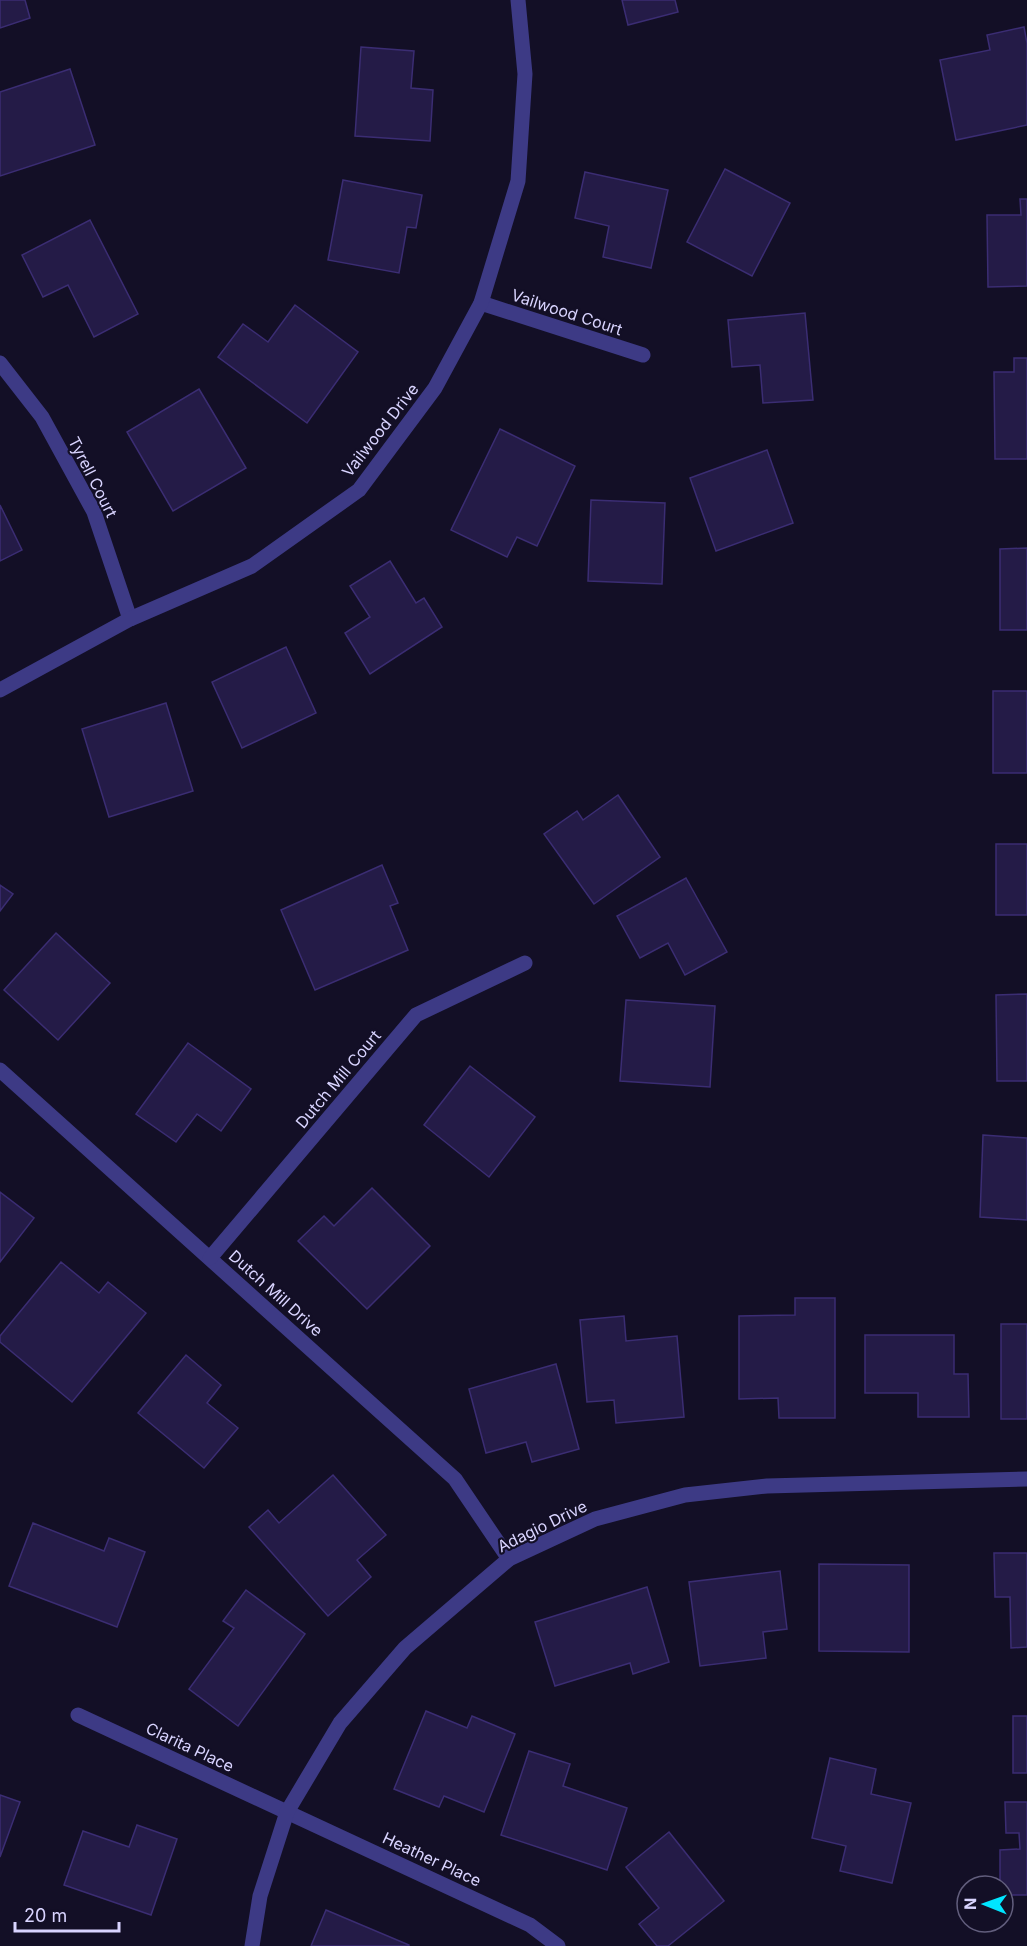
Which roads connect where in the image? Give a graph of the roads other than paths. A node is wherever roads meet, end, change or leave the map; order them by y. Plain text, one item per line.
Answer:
1 (518, 0) edge
2 (481, 303) junction
3 (643, 355) dead end
4 (0, 363) edge
5 (130, 619) junction
6 (0, 690) edge
7 (525, 963) dead end
8 (0, 1070) edge
9 (210, 1258) junction
10 (1027, 1479) edge
11 (509, 1560) junction
12 (78, 1715) dead end
13 (287, 1812) junction
14 (252, 1946) edge
15 (558, 1946) edge

1 - 2 street, Vailwood Drive
2 - 3 street, Vailwood Court
2 - 5 street, Vailwood Drive
4 - 5 street, Tyrell Court
5 - 6 street, Vailwood Drive
7 - 9 street, Dutch Mill Court
8 - 9 street, Dutch Mill Drive
9 - 11 street, Dutch Mill Drive
10 - 11 street, Adagio Drive
11 - 13 street, Adagio Drive
12 - 13 street, Clarita Place
13 - 14 street, Adagio Drive
13 - 15 street, Heather Place

